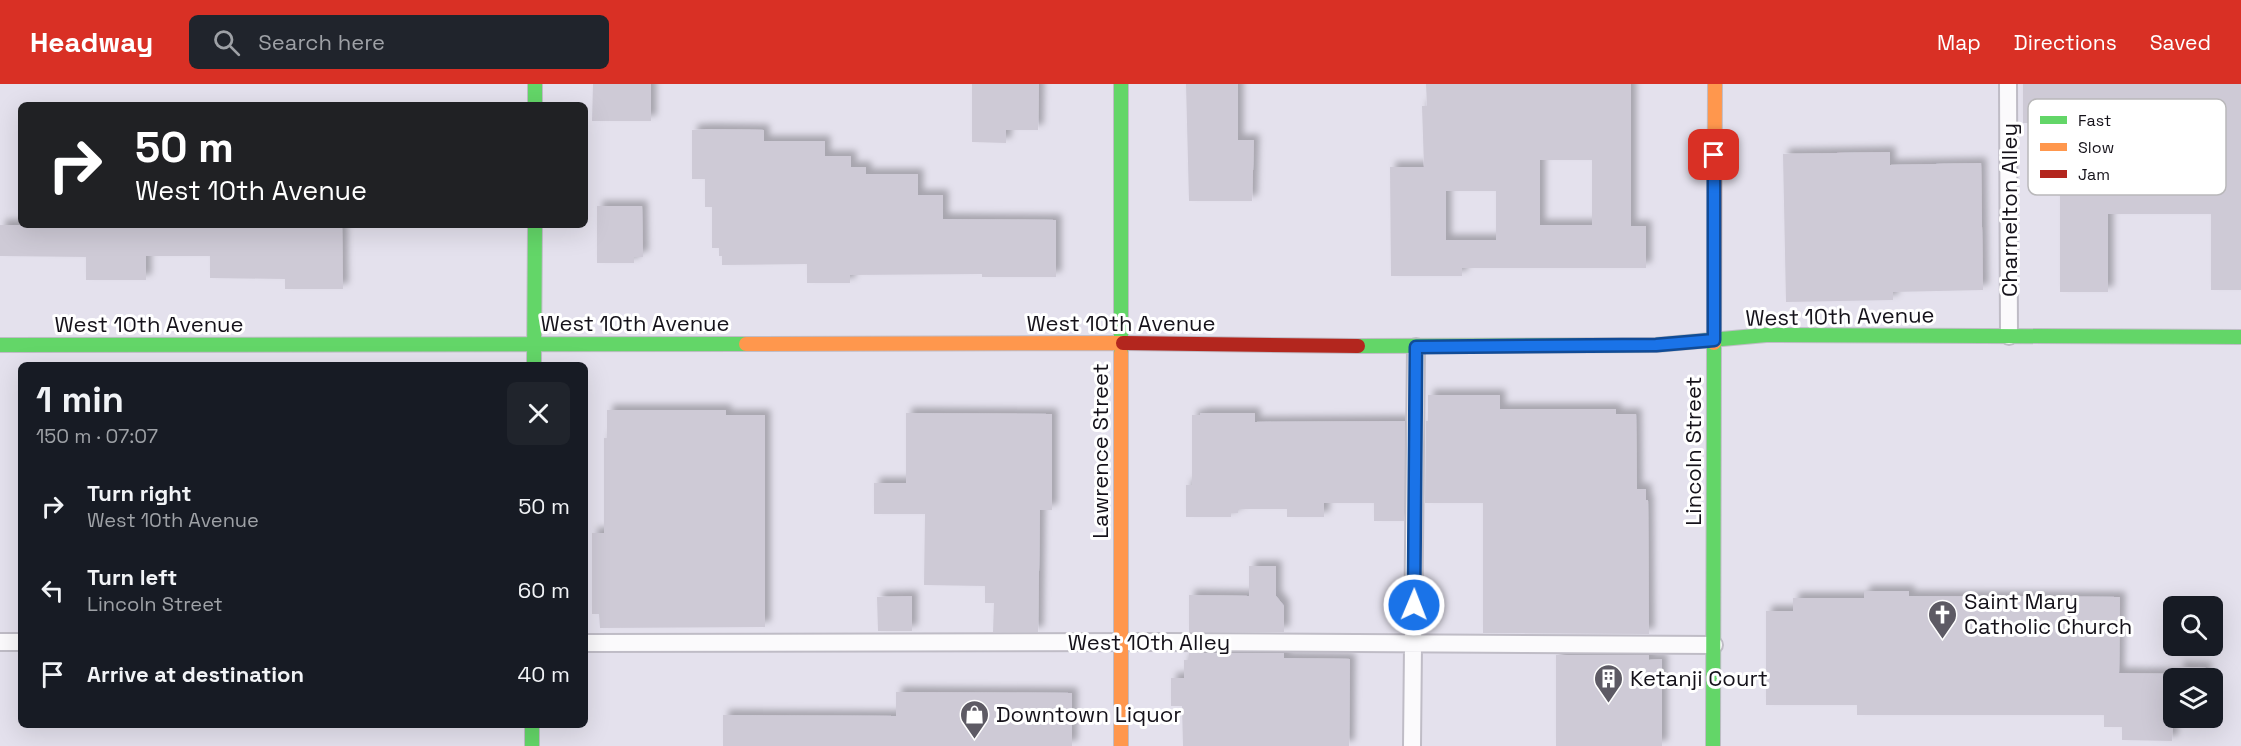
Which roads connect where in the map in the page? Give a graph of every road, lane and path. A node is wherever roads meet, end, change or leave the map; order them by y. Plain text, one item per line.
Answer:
1 (535, 84) edge
2 (1121, 84) edge
3 (1715, 84) edge
4 (2008, 84) edge
5 (535, 102) edge
6 (535, 228) edge
7 (2009, 336) junction
8 (2241, 336) edge
9 (1714, 340) junction
10 (1120, 343) junction
11 (534, 344) junction
12 (0, 345) edge
13 (1416, 347) junction
14 (534, 362) edge
15 (0, 642) edge
16 (18, 642) edge
17 (1120, 642) junction
18 (588, 643) edge
19 (1413, 643) junction
20 (1714, 645) junction
21 (532, 728) edge
22 (532, 746) edge
23 (1120, 746) edge
24 (1412, 746) edge
25 (1713, 746) edge

1 - 5 street
2 - 10 street, Lawrence Street
3 - 9 street, Lincoln Street
4 - 7 lane, Charnelton Alley
6 - 11 street
7 - 8 street, West 10th Avenue
7 - 9 street, West 10th Avenue
9 - 13 street, West 10th Avenue
9 - 20 street, Lincoln Street
10 - 11 street, West 10th Avenue
10 - 13 street, West 10th Avenue
10 - 17 street, Lawrence Street
11 - 12 street, West 10th Avenue
11 - 14 street
13 - 19 lane
15 - 16 lane
17 - 18 lane, West 10th Alley
17 - 19 lane, West 10th Alley
17 - 23 street, Lawrence Street
19 - 20 lane, West 10th Alley
19 - 24 lane
20 - 25 street, Lincoln Street
21 - 22 street

